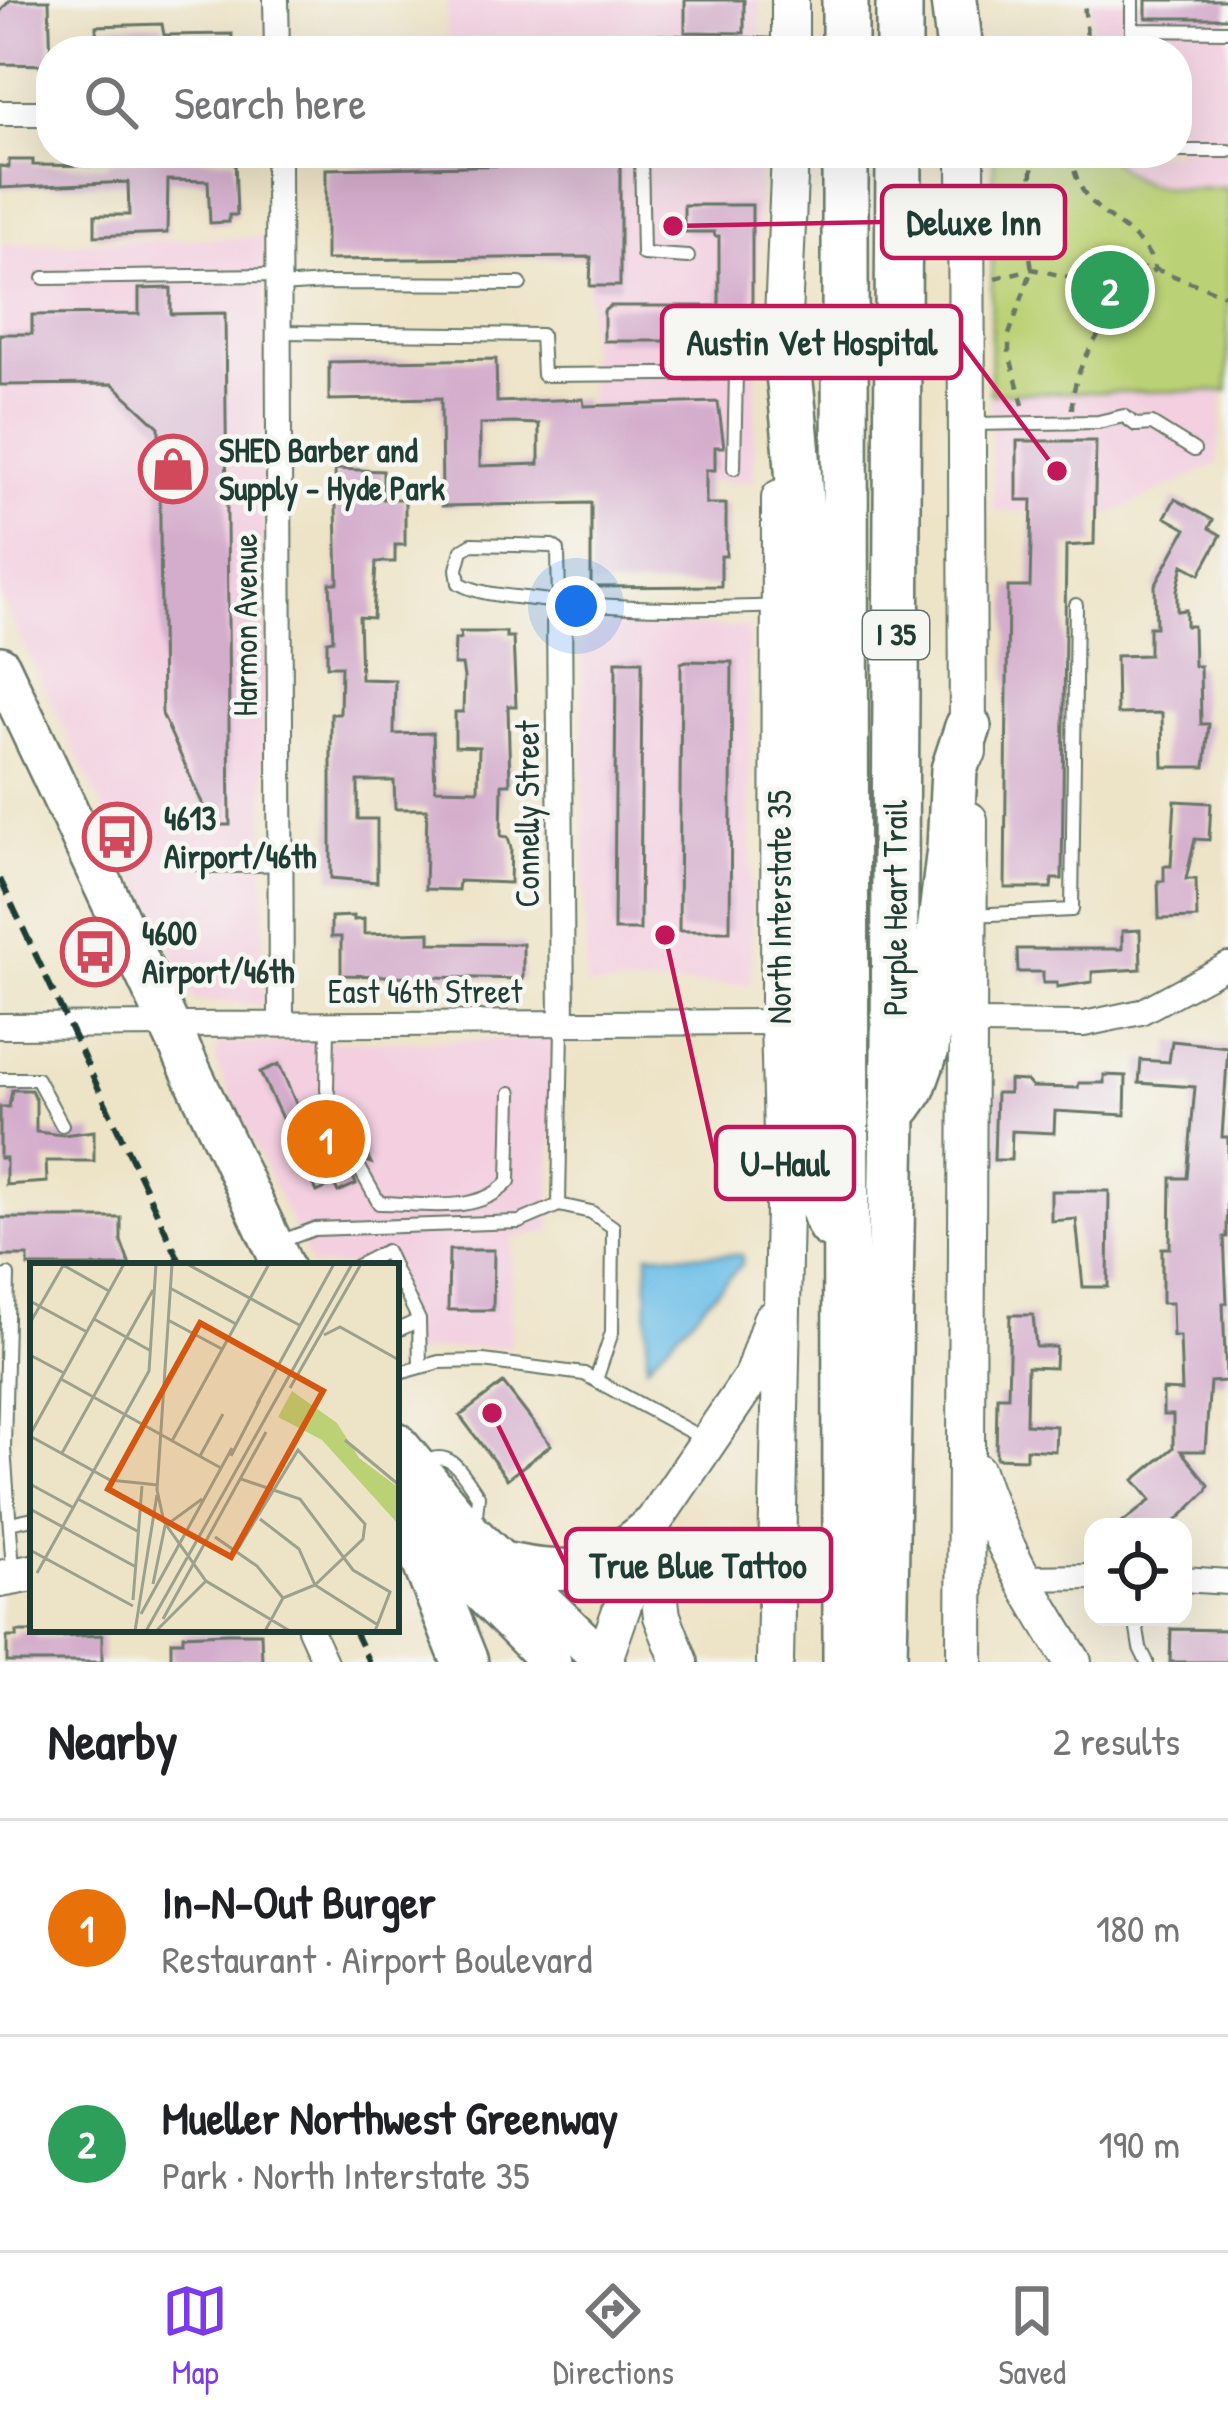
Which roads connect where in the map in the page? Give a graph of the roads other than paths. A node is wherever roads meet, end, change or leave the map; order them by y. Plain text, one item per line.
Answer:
1 (276, 0) edge
2 (790, 0) edge
3 (845, 0) edge
4 (899, 0) edge
5 (954, 0) edge
6 (971, 0) edge
7 (1132, 0) edge
8 (1132, 30) junction
9 (1228, 31) edge
10 (277, 36) edge
11 (790, 36) edge
12 (845, 36) edge
13 (899, 36) edge
14 (961, 36) edge
15 (966, 36) edge
16 (1132, 36) edge
17 (36, 112) edge
18 (0, 113) edge
19 (1192, 151) edge
20 (1228, 151) edge
21 (278, 168) edge
22 (641, 168) edge
23 (789, 168) edge
24 (845, 168) edge
25 (899, 168) edge
26 (966, 168) edge
27 (688, 257) dead end
28 (44, 278) dead end
29 (278, 281) junction
30 (520, 284) dead end
31 (278, 332) junction
32 (782, 355) junction
33 (736, 371) junction
34 (966, 424) junction
35 (1194, 449) dead end
36 (734, 468) dead end
37 (559, 604) junction
38 (1076, 605) dead end
39 (779, 606) junction
40 (0, 666) edge
41 (968, 727) junction
42 (187, 862) dead end
43 (278, 864) junction
44 (971, 915) junction
45 (1228, 965) edge
46 (779, 1022) junction
47 (971, 1023) junction
48 (280, 1024) junction
49 (562, 1024) junction
50 (328, 1025) junction
51 (0, 1026) edge
52 (166, 1026) junction
53 (0, 1079) edge
54 (512, 1093) dead end
55 (335, 1113) dead end
56 (892, 1117) junction
57 (62, 1126) dead end
58 (360, 1168) dead end
59 (560, 1205) junction
60 (278, 1255) edge
61 (848, 1261) junction
62 (363, 1263) edge
63 (391, 1263) edge
64 (8, 1275) dead end
65 (783, 1282) junction
66 (402, 1298) edge
67 (419, 1320) junction
68 (399, 1330) edge
69 (420, 1367) junction
70 (399, 1373) edge
71 (596, 1380) junction
72 (966, 1439) junction
73 (708, 1442) junction
74 (403, 1475) edge
75 (30, 1519) edge
76 (10, 1523) junction
77 (650, 1527) junction
78 (497, 1561) junction
79 (16, 1576) edge
80 (1084, 1577) edge
81 (1020, 1578) junction
82 (1192, 1580) edge
83 (1228, 1582) edge
84 (1136, 1626) edge
85 (311, 1632) edge
86 (325, 1662) edge
87 (465, 1662) edge
88 (551, 1662) edge
89 (604, 1662) edge
90 (680, 1662) edge
91 (775, 1662) edge
92 (846, 1662) edge
93 (884, 1662) edge
94 (965, 1662) edge
95 (1073, 1662) edge
96 (1147, 1662) edge

1 - 10 street
2 - 11 main road
3 - 12 highway
4 - 13 highway
5 - 14 highway
6 - 15 main road
7 - 8 lane
8 - 9 lane
8 - 16 lane
17 - 18 street
19 - 20 lane
21 - 29 street, Harmon Avenue
22 - 27 lane
23 - 32 main road, North Interstate 35
24 - 61 highway, Purple Heart Trail / I 35
25 - 56 highway, Purple Heart Trail / I 35
26 - 34 main road
28 - 29 lane
29 - 30 lane
29 - 31 street, Harmon Avenue
31 - 33 lane
31 - 43 street, Harmon Avenue
32 - 33 lane
32 - 39 main road, North Interstate 35
32 - 61 highway
33 - 36 lane
34 - 35 lane
34 - 41 main road
37 - 37 lane
37 - 39 lane
37 - 49 street, Connelly Street
38 - 44 lane
39 - 46 main road, North Interstate 35
40 - 52 main road
41 - 44 main road
41 - 56 highway
42 - 43 lane
43 - 48 street, Harmon Avenue
44 - 47 main road
45 - 47 street
46 - 49 street, East 46th Street
46 - 65 main road, North Interstate 35
47 - 72 main road
48 - 50 street, East 46th Street
48 - 52 street, East 46th Street
49 - 50 street, East 46th Street
49 - 59 lane
50 - 55 lane
51 - 52 street, East 46th Street
52 - 60 main road
53 - 57 lane
54 - 58 lane
56 - 93 highway, Purple Heart Trail / I 35
59 - 60 lane
59 - 71 lane
61 - 92 highway, Purple Heart Trail / I 35
62 - 63 lane
64 - 76 lane
65 - 73 main road
65 - 91 main road, North Interstate 35
66 - 67 lane
67 - 68 lane
67 - 69 lane
69 - 70 lane
69 - 71 lane
71 - 73 lane
72 - 81 main road
72 - 94 main road
73 - 77 main road
74 - 78 main road
74 - 87 highway
74 - 88 main road
75 - 76 lane
76 - 79 lane
77 - 78 main road
77 - 89 main road
77 - 90 main road
78 - 89 main road
80 - 81 street
81 - 95 main road
82 - 83 street
84 - 96 lane
85 - 86 street

